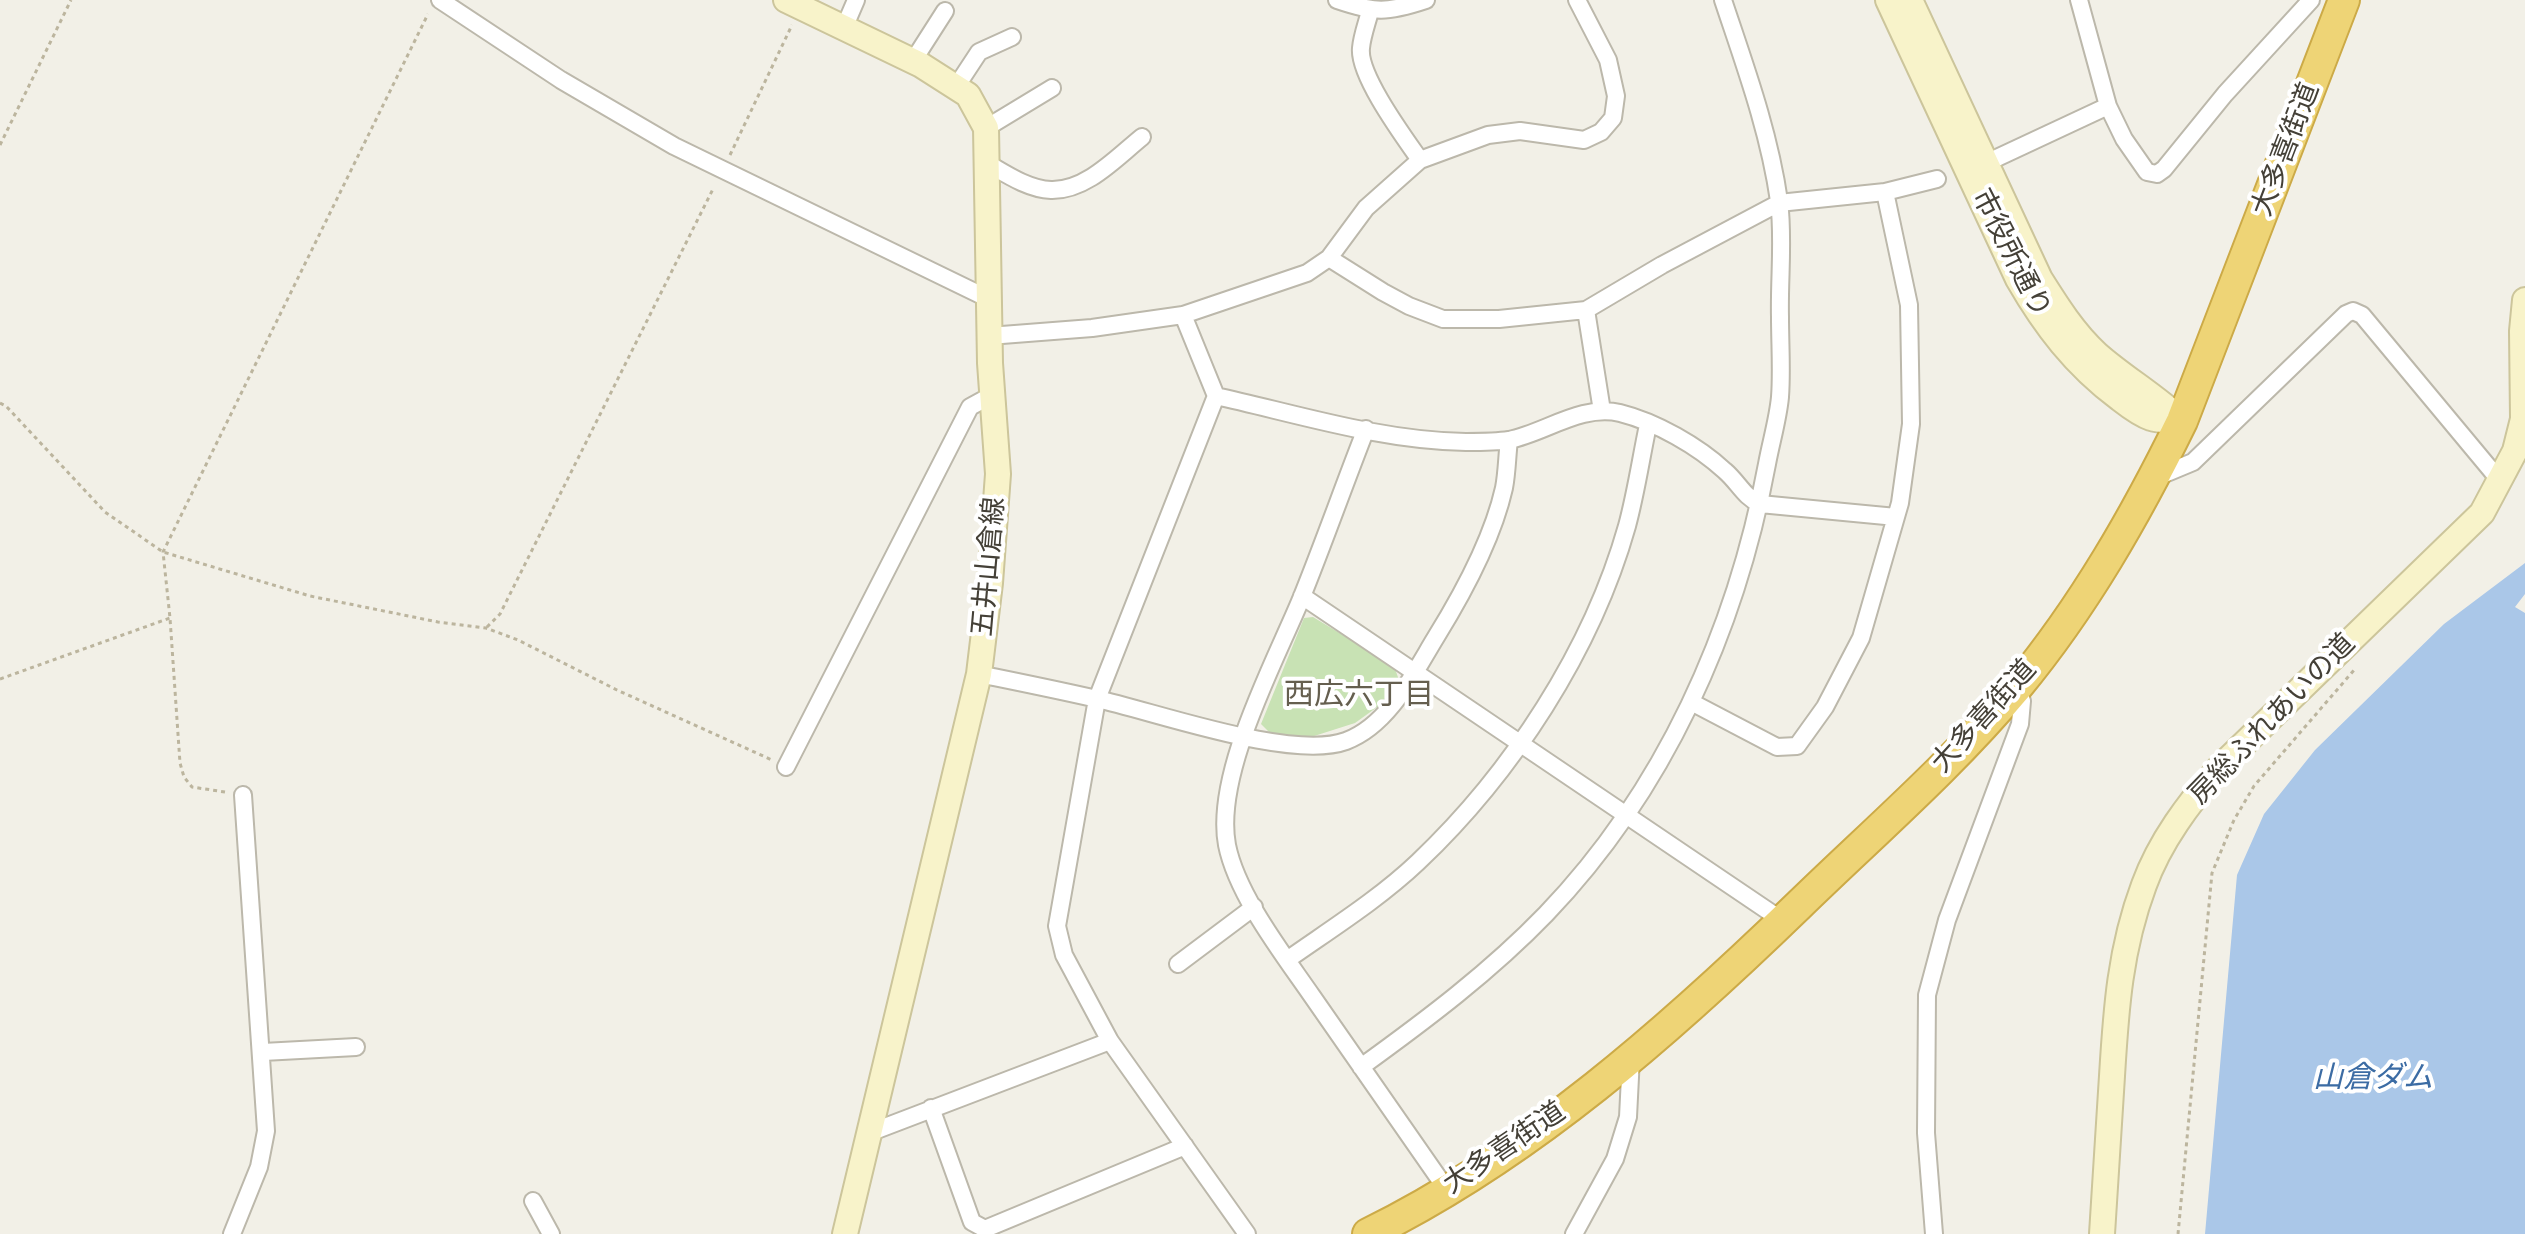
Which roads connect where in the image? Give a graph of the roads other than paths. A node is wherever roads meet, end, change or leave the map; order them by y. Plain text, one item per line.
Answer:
1 (440, 0) edge
2 (856, 0) edge
3 (1337, 0) edge
4 (1426, 0) edge
5 (1577, 0) edge
6 (1723, 0) edge
7 (1888, 0) edge
8 (1910, 0) edge
9 (2079, 0) edge
10 (2311, 0) edge
11 (2344, 0) edge
12 (793, 3) edge
13 (945, 11) dead end
14 (1370, 11) junction
15 (844, 28) junction
16 (1012, 37) dead end
17 (913, 61) junction
18 (956, 87) junction
19 (1052, 88) dead end
20 (2108, 106) junction
21 (986, 128) junction
22 (1142, 137) dead end
23 (1420, 160) junction
24 (987, 163) junction
25 (1986, 163) junction
26 (1937, 179) dead end
27 (1885, 192) junction
28 (1779, 203) junction
29 (1329, 258) junction
30 (989, 299) junction
31 (2525, 300) edge
32 (1586, 310) junction
33 (1183, 315) junction
34 (989, 336) junction
35 (992, 395) junction
36 (1216, 396) junction
37 (1602, 411) junction
38 (2182, 421) junction
39 (1648, 425) junction
40 (1366, 429) junction
41 (1509, 440) junction
42 (2154, 478) junction
43 (2501, 482) junction
44 (1760, 504) junction
45 (1896, 517) junction
46 (1302, 596) junction
47 (1415, 672) junction
48 (979, 674) junction
49 (2017, 687) junction
50 (1097, 699) junction
51 (1693, 703) junction
52 (1244, 736) junction
53 (1522, 744) junction
54 (786, 767) road end
55 (243, 795) road end
56 (1627, 815) junction
57 (1254, 907) junction
58 (1783, 921) junction
59 (1287, 960) junction
60 (1178, 964) dead end
61 (1110, 1041) junction
62 (356, 1047) dead end
63 (263, 1052) junction
64 (1631, 1056) junction
65 (1361, 1067) junction
66 (931, 1108) junction
67 (869, 1133) junction
68 (1185, 1146) junction
69 (1447, 1190) junction
70 (533, 1201) dead end
71 (232, 1234) edge
72 (551, 1234) edge
73 (845, 1234) edge
74 (1247, 1234) edge
75 (1368, 1234) edge
76 (1574, 1234) edge
77 (1934, 1234) edge
78 (2102, 1234) edge

1 - 30 street
2 - 15 street
3 - 14 street
4 - 14 street
5 - 23 street
6 - 28 street
7 - 38 street, 市役所通り
8 - 25 street, 市役所通り
9 - 20 street
10 - 20 street
11 - 38 highway, 大多喜街道
12 - 15 street, 五井山倉線
13 - 17 street
14 - 23 street
15 - 17 street, 五井山倉線
16 - 18 street
17 - 18 street, 五井山倉線
18 - 21 street, 五井山倉線
19 - 21 street
20 - 25 street
21 - 24 street, 五井山倉線
22 - 24 street
23 - 29 street
24 - 30 street, 五井山倉線
25 - 38 street, 市役所通り
26 - 27 street
27 - 28 street
27 - 45 street
28 - 32 street
28 - 44 street
29 - 32 street
29 - 33 street
30 - 34 street, 五井山倉線
31 - 43 street, 房総ふれあいの道
32 - 37 street
33 - 34 street
33 - 36 street
34 - 35 street, 五井山倉線
35 - 48 street, 五井山倉線
35 - 54 street
36 - 40 street
36 - 50 street
37 - 39 street
37 - 41 street
38 - 42 highway, 大多喜街道
39 - 44 street
39 - 53 street
40 - 41 street
40 - 46 street
41 - 47 street
42 - 43 street
42 - 49 highway, 大多喜街道
43 - 78 street, 房総ふれあいの道
44 - 45 street
44 - 51 street
45 - 51 street
46 - 47 street
46 - 52 street
47 - 52 street
47 - 53 street
48 - 50 street
48 - 67 street, 五井山倉線
49 - 58 highway, 大多喜街道
49 - 77 street
50 - 52 street
50 - 61 street
51 - 56 street
52 - 57 street
53 - 56 street
53 - 59 street
55 - 63 street
56 - 58 street
56 - 65 street
57 - 59 street
57 - 60 street
58 - 64 highway, 大多喜街道
59 - 65 street
61 - 66 street
61 - 68 street
62 - 63 street
63 - 71 street
64 - 69 highway, 大多喜街道
64 - 76 street
65 - 69 street
66 - 67 street
66 - 68 street
67 - 73 street, 五井山倉線
68 - 74 street
69 - 75 highway, 大多喜街道
70 - 72 street

